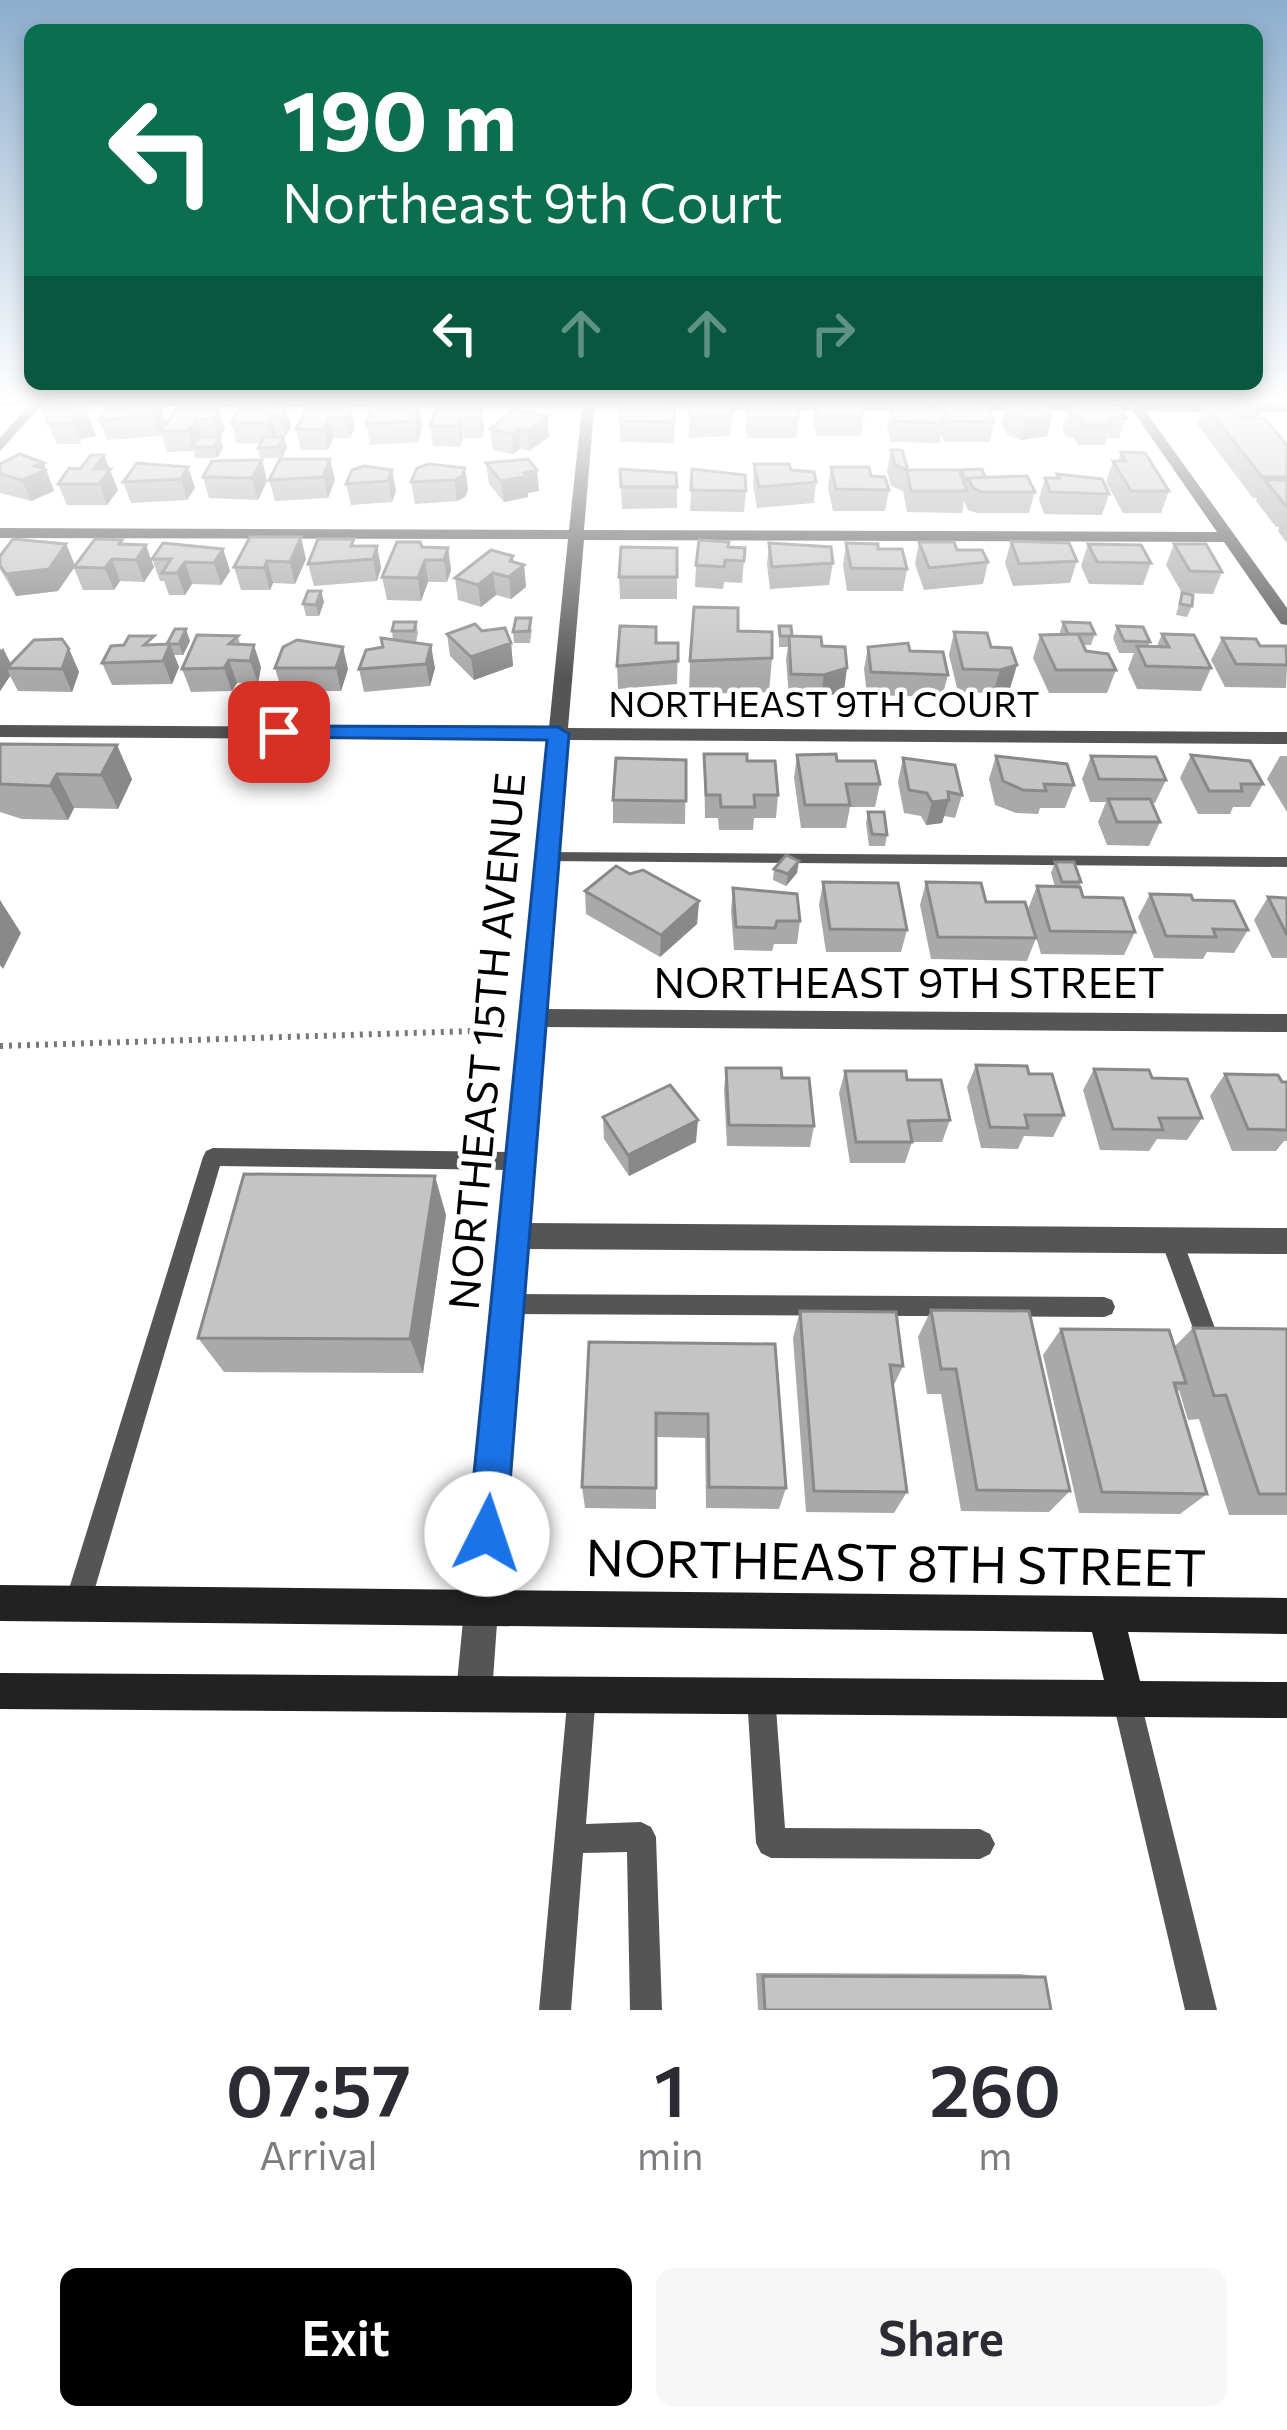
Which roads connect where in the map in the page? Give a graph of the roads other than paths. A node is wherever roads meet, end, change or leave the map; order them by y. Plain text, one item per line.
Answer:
1 (581, 492) edge
2 (1195, 492) edge
3 (0, 533) edge
4 (577, 538) junction
5 (1227, 538) junction
6 (1287, 620) edge
7 (0, 731) edge
8 (558, 734) junction
9 (1287, 738) edge
10 (546, 857) junction
11 (1287, 862) edge
12 (1287, 1022) edge
13 (530, 1024) junction
14 (518, 1161) junction
15 (511, 1236) junction
16 (1172, 1241) junction
17 (1287, 1241) edge
18 (506, 1304) junction
19 (1104, 1307) dead end
20 (1209, 1342) edge
21 (0, 1604) edge
22 (77, 1605) junction
23 (481, 1608) junction
24 (1106, 1615) junction
25 (1287, 1616) edge
26 (0, 1691) edge
27 (474, 1693) junction
28 (582, 1693) junction
29 (761, 1695) junction
30 (1126, 1698) junction
31 (1287, 1700) edge
32 (570, 1839) junction
33 (980, 1844) dead end
34 (555, 2010) edge
35 (646, 2010) edge
36 (1201, 2010) edge

1 - 4 street, NORTHEAST 15TH AVENUE
2 - 5 street
3 - 4 street
4 - 5 street
4 - 8 street, NORTHEAST 15TH AVENUE
5 - 6 street
7 - 8 street, NORTHEAST 9TH COURT
8 - 9 street, NORTHEAST 9TH COURT
8 - 10 street, NORTHEAST 15TH AVENUE
10 - 11 lane
10 - 13 street, NORTHEAST 15TH AVENUE
12 - 13 street, NORTHEAST 9TH STREET
13 - 14 street, NORTHEAST 15TH AVENUE
14 - 15 street, NORTHEAST 15TH AVENUE
14 - 22 lane
15 - 16 street
15 - 18 street, NORTHEAST 15TH AVENUE
16 - 17 street
16 - 20 lane
18 - 19 lane
18 - 23 street, NORTHEAST 15TH AVENUE
21 - 22 main road, NORTHEAST 8TH STREET
22 - 23 main road, NORTHEAST 8TH STREET
23 - 24 main road, NORTHEAST 8TH STREET
23 - 27 street, NORTHEAST 15TH AVENUE
24 - 25 main road, NORTHEAST 8TH STREET
24 - 30 main road
26 - 27 main road
27 - 28 main road
28 - 29 main road
28 - 32 lane
29 - 30 main road
29 - 33 lane
30 - 31 main road
30 - 36 lane
32 - 34 lane
32 - 35 lane

